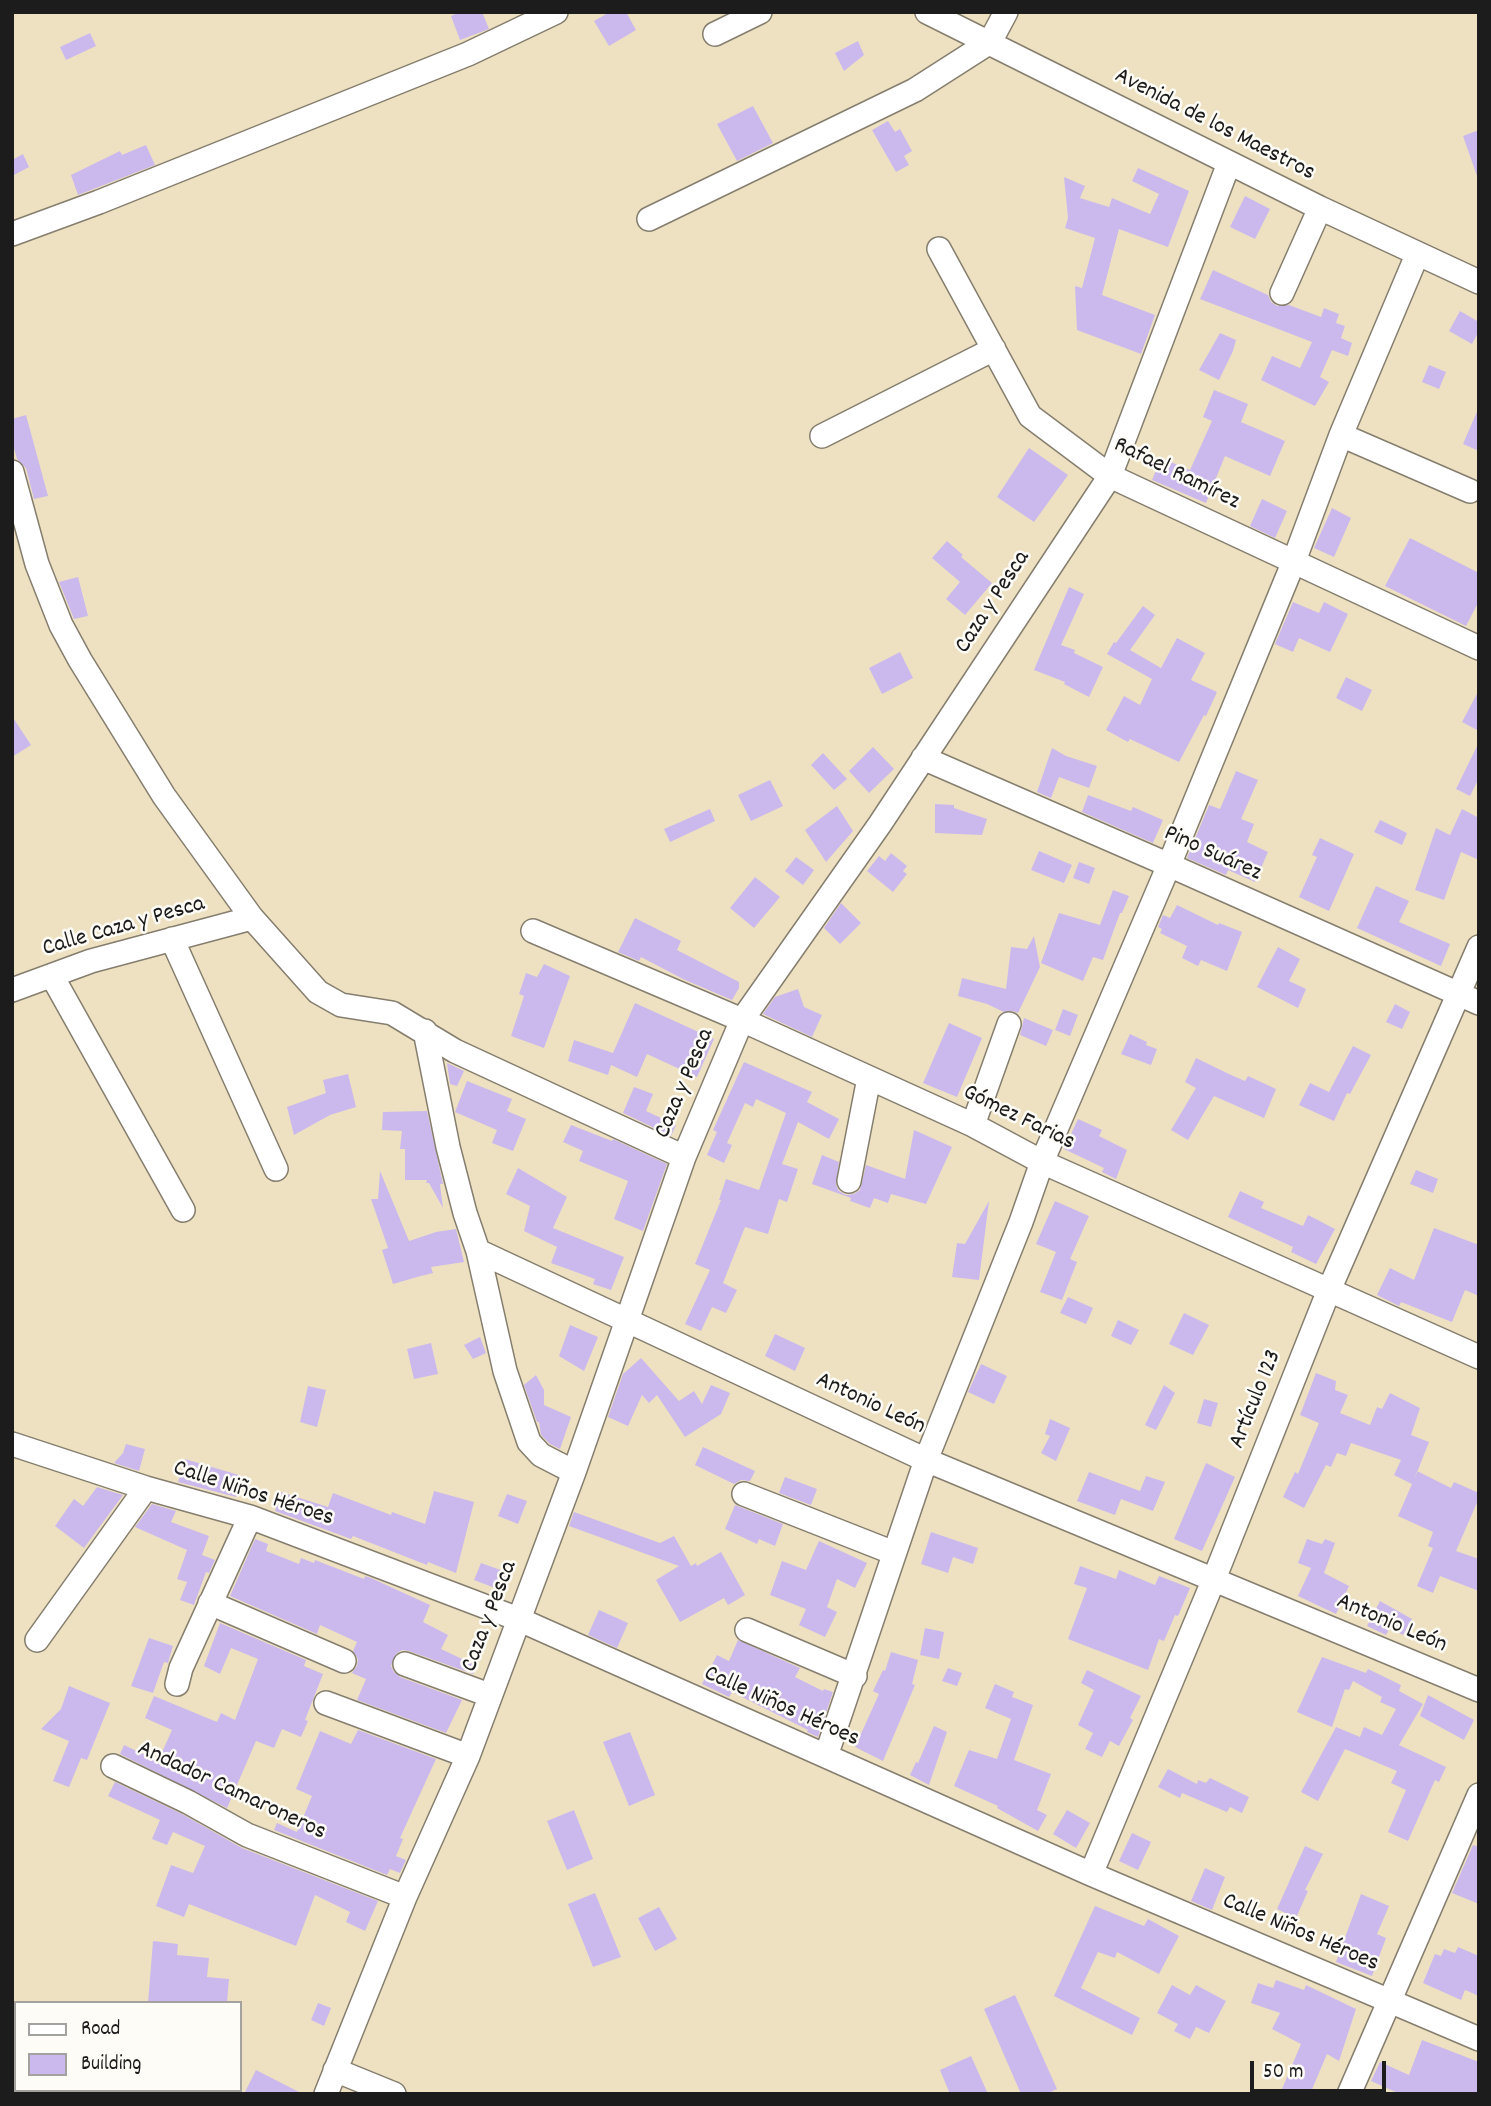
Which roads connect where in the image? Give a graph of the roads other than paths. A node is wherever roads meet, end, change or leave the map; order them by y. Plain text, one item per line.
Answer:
1 (556, 12) edge
2 (760, 12) edge
3 (927, 12) edge
4 (1006, 12) edge
5 (715, 34) dead end
6 (990, 42) junction
7 (1229, 163) junction
8 (1320, 208) junction
9 (649, 219) dead end
10 (12, 234) edge
11 (939, 249) dead end
12 (1417, 255) junction
13 (1479, 282) edge
14 (1282, 293) dead end
15 (994, 349) junction
16 (1340, 435) junction
17 (822, 436) dead end
18 (12, 472) edge
19 (1110, 476) junction
20 (1470, 491) dead end
21 (1294, 561) junction
22 (1479, 648) edge
23 (923, 758) junction
24 (1169, 864) junction
25 (252, 918) junction
26 (533, 932) dead end
27 (172, 939) junction
28 (1479, 947) edge
29 (52, 976) junction
30 (12, 990) edge
31 (1469, 998) edge
32 (742, 1020) junction
33 (1009, 1024) dead end
34 (425, 1031) junction
35 (869, 1078) junction
36 (973, 1125) junction
37 (684, 1157) junction
38 (1042, 1161) junction
39 (276, 1169) dead end
40 (849, 1181) dead end
41 (183, 1210) dead end
42 (478, 1251) junction
43 (1329, 1290) junction
44 (628, 1320) junction
45 (1479, 1357) edge
46 (12, 1444) edge
47 (926, 1460) junction
48 (574, 1472) junction
49 (146, 1488) junction
50 (744, 1494) dead end
51 (250, 1517) junction
52 (894, 1553) junction
53 (1214, 1579) junction
54 (210, 1603) junction
55 (518, 1619) junction
56 (747, 1630) dead end
57 (37, 1640) dead end
58 (344, 1661) dead end
59 (405, 1664) dead end
60 (855, 1676) junction
61 (177, 1684) dead end
62 (1479, 1689) edge
63 (489, 1695) junction
64 (326, 1703) dead end
65 (468, 1756) junction
66 (826, 1756) junction
67 (113, 1766) dead end
68 (1479, 1795) edge
69 (1091, 1874) junction
70 (405, 1897) junction
71 (1388, 2000) junction
72 (1479, 2039) edge
73 (335, 2070) junction
74 (326, 2094) edge
75 (394, 2094) edge
76 (1349, 2094) edge

1 - 10 street
2 - 5 street
3 - 6 street, Avenida de los Maestros
4 - 6 street
6 - 7 street, Avenida de los Maestros
6 - 9 street
7 - 8 street, Avenida de los Maestros
7 - 19 street, Caza y Pesca
8 - 12 street, Avenida de los Maestros
8 - 14 street
11 - 15 street, Rafael Ramírez
12 - 13 street, Avenida de los Maestros
12 - 16 street
15 - 17 street
15 - 19 street, Rafael Ramírez
16 - 20 street
16 - 21 street
18 - 25 street
19 - 21 street, Rafael Ramírez
19 - 23 street, Caza y Pesca
21 - 22 street, Rafael Ramírez
21 - 24 street
23 - 24 street, Pino Suárez
23 - 32 street, Caza y Pesca
24 - 31 street, Pino Suárez
24 - 38 street
25 - 27 street, Calle Caza y Pesca
25 - 34 street
26 - 32 street, Gómez Farias
27 - 29 street, Calle Caza y Pesca
27 - 39 street
28 - 31 street, Artículo 123
29 - 30 street, Calle Caza y Pesca
29 - 41 street
31 - 43 street, Artículo 123
32 - 35 street, Gómez Farias
32 - 37 street, Caza y Pesca
33 - 36 street
34 - 37 street
34 - 42 street
35 - 36 street, Gómez Farias
35 - 40 street
36 - 38 street, Gómez Farias
37 - 44 street, Caza y Pesca
38 - 43 street, Gómez Farias
38 - 47 street
42 - 44 street, Antonio León
42 - 48 street
43 - 45 street, Gómez Farias
43 - 53 street, Artículo 123
44 - 47 street, Antonio León
44 - 48 street, Caza y Pesca
46 - 49 street, Calle Niños Héroes
47 - 52 street
47 - 53 street, Antonio León
48 - 55 street, Caza y Pesca
49 - 51 street, Calle Niños Héroes
49 - 57 street
50 - 52 street
51 - 54 street
51 - 55 street, Calle Niños Héroes
52 - 60 street
53 - 62 street, Antonio León
53 - 69 street, Artículo 123
54 - 58 street
54 - 61 street
55 - 63 street, Caza y Pesca
55 - 66 street, Calle Niños Héroes
56 - 60 street
59 - 63 street
60 - 66 street
63 - 65 street, Caza y Pesca
64 - 65 street
65 - 70 street, Caza y Pesca
66 - 69 street, Calle Niños Héroes
67 - 70 street, Andador Camaroneros
68 - 71 street
69 - 71 street, Calle Niños Héroes
70 - 73 street, Caza y Pesca
71 - 72 street, Calle Niños Héroes
71 - 76 street
73 - 74 street, Caza y Pesca
73 - 75 street

